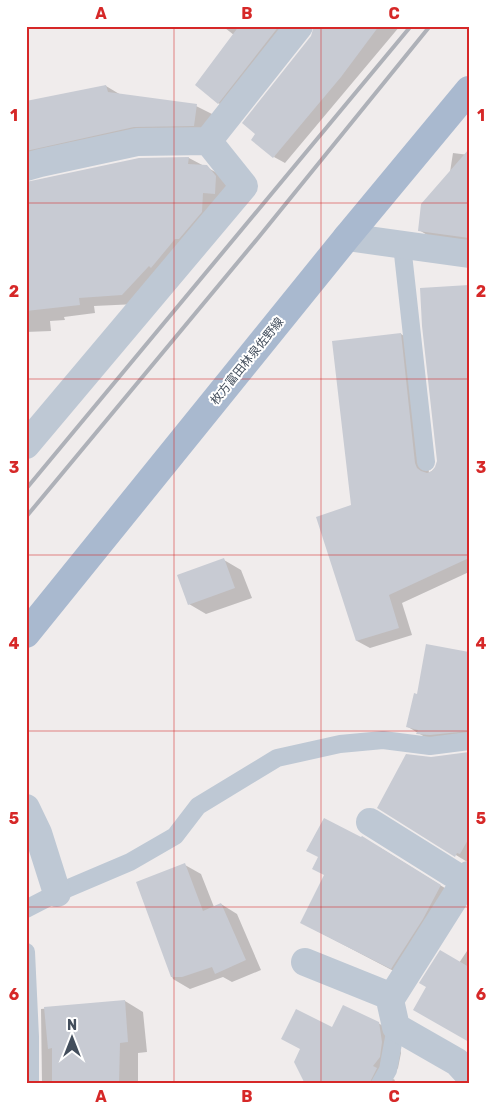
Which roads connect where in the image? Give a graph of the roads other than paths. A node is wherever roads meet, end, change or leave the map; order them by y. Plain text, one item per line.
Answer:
1 (299, 26) edge
2 (469, 90) edge
3 (208, 141) junction
4 (26, 167) edge
5 (347, 237) junction
6 (402, 244) junction
7 (469, 254) edge
8 (26, 445) edge
9 (426, 462) dead end
10 (26, 634) edge
11 (469, 741) edge
12 (26, 808) edge
13 (370, 822) dead end
14 (468, 880) edge
15 (57, 893) junction
16 (26, 909) edge
17 (26, 952) edge
18 (305, 962) dead end
19 (392, 997) junction
20 (396, 1027) junction
21 (469, 1075) edge
22 (30, 1084) edge
23 (380, 1084) edge

1 - 3 street
2 - 5 main road, 枚方富田林泉佐野線
3 - 4 street
3 - 8 street
5 - 6 street
5 - 10 main road, 枚方富田林泉佐野線
6 - 7 street
6 - 9 lane
11 - 15 lane
12 - 15 street
13 - 14 street
14 - 19 street
15 - 16 lane
17 - 22 lane
18 - 19 street
19 - 20 street
20 - 21 street
20 - 23 lane

